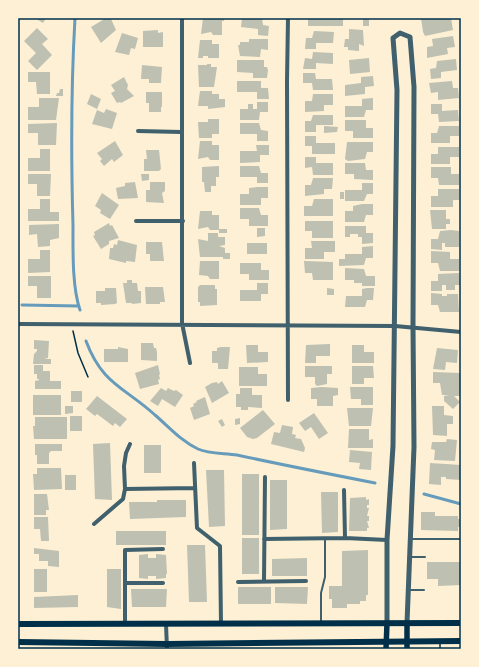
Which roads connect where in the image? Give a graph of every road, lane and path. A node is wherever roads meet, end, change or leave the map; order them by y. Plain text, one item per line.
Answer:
1 (182, 18) edge
2 (288, 18) edge
3 (138, 131) dead end
4 (181, 132) junction
5 (136, 221) dead end
6 (182, 221) junction
7 (182, 323) junction
8 (18, 324) edge
9 (72, 324) junction
10 (288, 324) junction
11 (394, 326) junction
12 (413, 326) junction
13 (461, 332) edge
14 (190, 363) dead end
15 (88, 377) dead end
16 (288, 400) dead end
17 (130, 444) dead end
18 (194, 463) dead end
19 (264, 477) dead end
20 (195, 488) junction
21 (126, 489) junction
22 (344, 490) dead end
23 (94, 524) dead end
24 (325, 538) junction
25 (344, 538) junction
26 (264, 539) junction
27 (410, 539) junction
28 (461, 539) edge
29 (387, 540) junction
30 (163, 549) dead end
31 (410, 557) junction
32 (425, 557) dead end
33 (264, 581) junction
34 (306, 581) dead end
35 (238, 582) dead end
36 (125, 583) junction
37 (163, 583) dead end
38 (408, 590) junction
39 (424, 590) dead end
40 (461, 622) edge
41 (321, 623) junction
42 (386, 623) junction
43 (407, 623) junction
44 (18, 624) edge
45 (125, 624) junction
46 (166, 624) junction
47 (221, 624) junction
48 (461, 641) edge
49 (18, 642) edge
50 (73, 646) edge
51 (238, 646) edge
52 (386, 646) edge
53 (407, 646) edge
54 (440, 646) edge
55 (167, 647) edge

1 - 4 street
2 - 10 street
3 - 4 street
4 - 6 street
5 - 6 street
6 - 7 street
7 - 9 street
7 - 10 street
7 - 14 street
8 - 9 street
9 - 15 path
10 - 11 street
10 - 16 street
11 - 12 street
11 - 12 street
11 - 29 street
12 - 13 street
12 - 27 street
17 - 21 street
18 - 20 street
19 - 26 street
20 - 21 street
20 - 47 street
21 - 23 street
22 - 25 street
24 - 25 street
24 - 26 street
24 - 41 lane
25 - 29 street
26 - 33 street
27 - 28 lane
27 - 31 street
29 - 42 street
30 - 36 street
31 - 32 lane
31 - 38 street
33 - 34 street
33 - 35 street
36 - 37 street
36 - 45 street
38 - 39 lane
38 - 43 street
40 - 43 main road
41 - 42 main road
41 - 47 main road
42 - 43 main road
42 - 52 main road
43 - 53 main road
44 - 45 main road
45 - 46 main road
46 - 47 main road
46 - 55 street
48 - 54 main road
49 - 50 main road
50 - 55 main road
51 - 52 main road
51 - 55 main road
52 - 53 main road
53 - 54 main road

